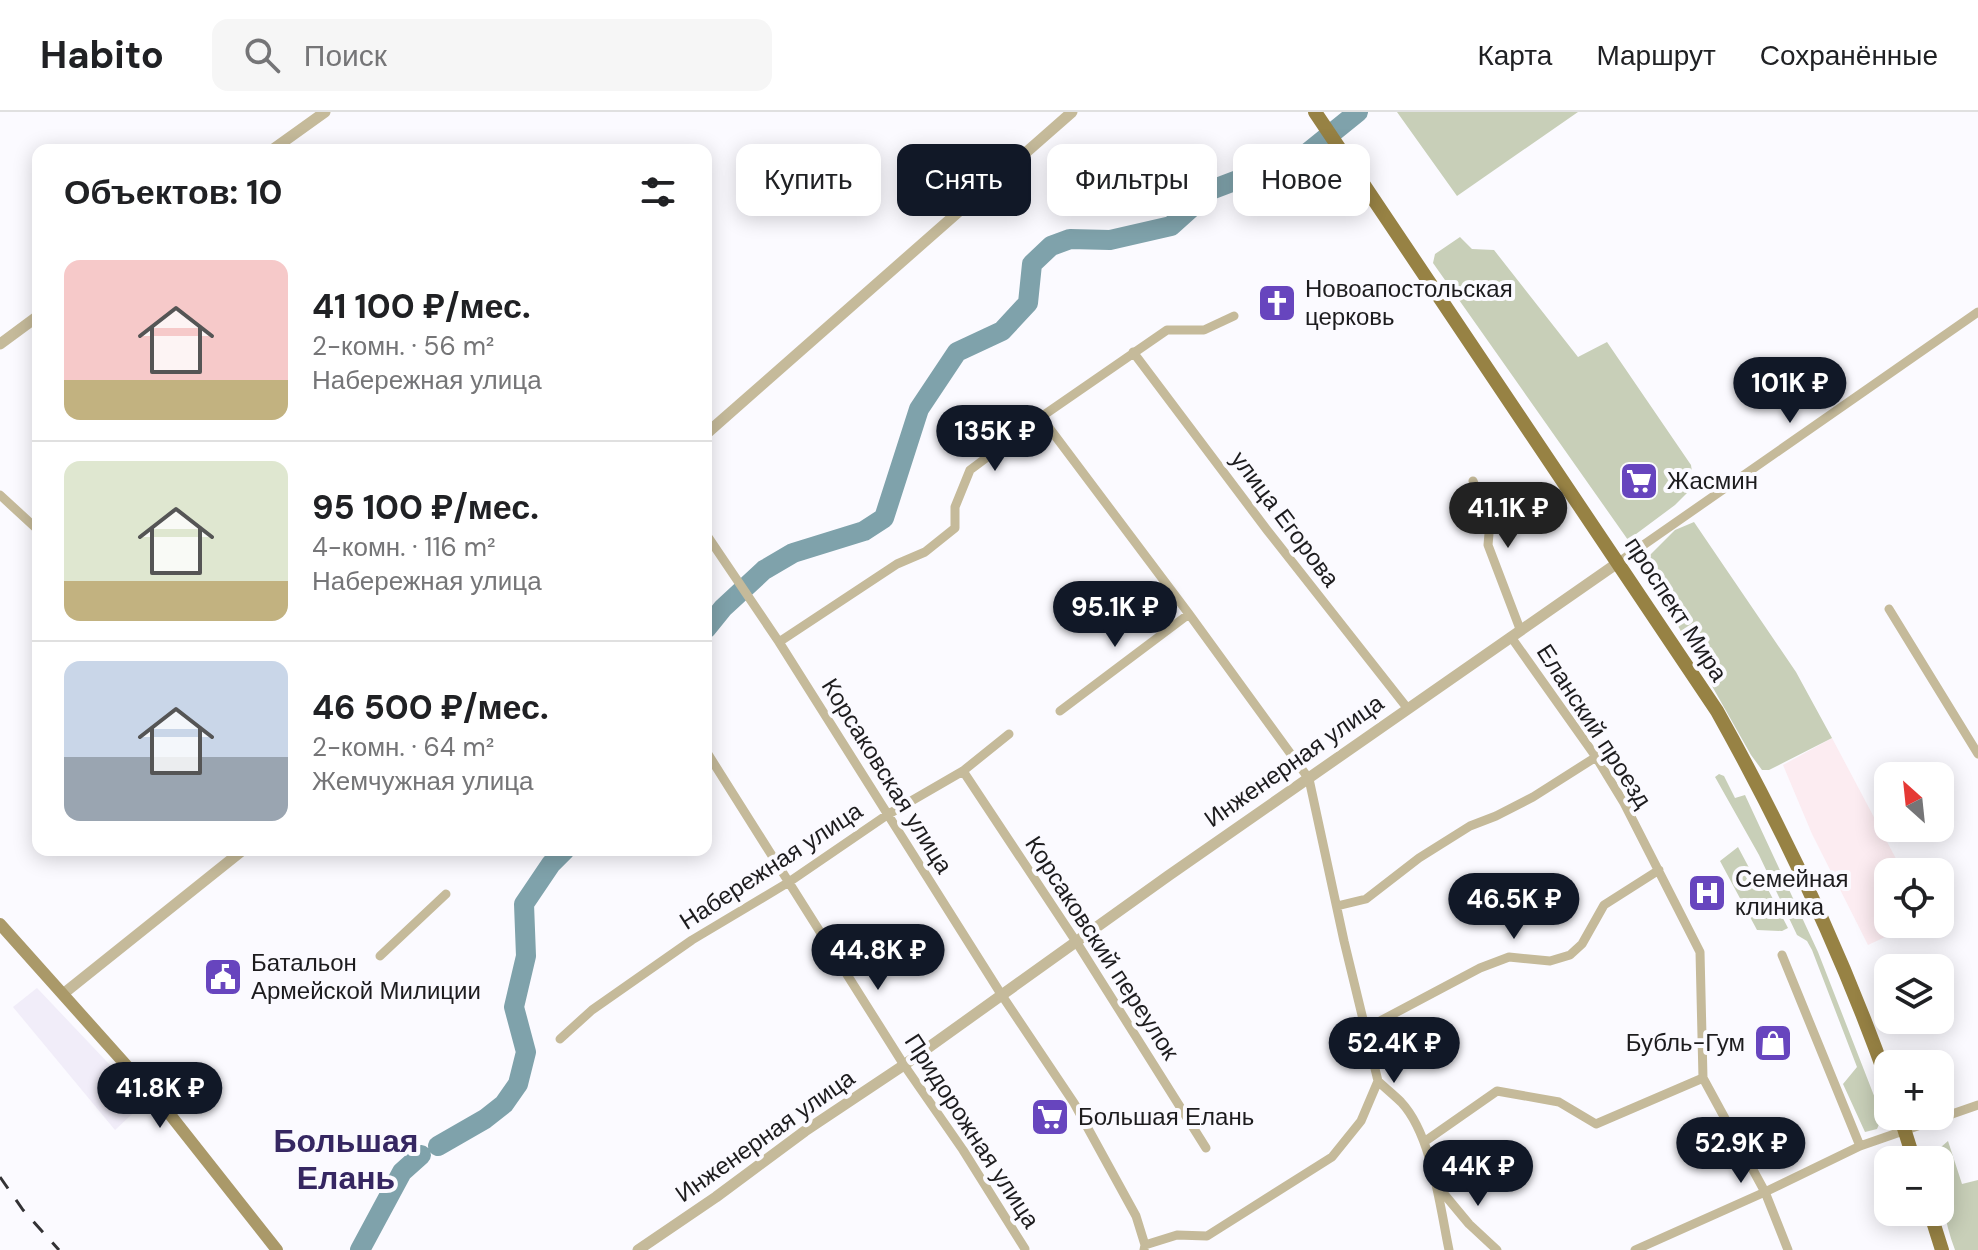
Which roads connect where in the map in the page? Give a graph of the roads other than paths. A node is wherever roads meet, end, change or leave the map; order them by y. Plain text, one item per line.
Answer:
1 (325, 112) edge
2 (1072, 112) edge
3 (1315, 112) edge
4 (280, 144) edge
5 (1978, 312) edge
6 (1234, 316) dead end
7 (32, 320) edge
8 (0, 344) edge
9 (1133, 352) junction
10 (1041, 417) junction
11 (712, 429) edge
12 (1473, 481) dead end
13 (0, 495) edge
14 (32, 524) edge
15 (712, 542) edge
16 (1619, 562) junction
17 (1889, 609) dead end
18 (1189, 614) junction
19 (1516, 633) junction
20 (779, 642) junction
21 (1408, 709) junction
22 (1060, 711) dead end
23 (1009, 734) dead end
24 (1978, 754) edge
25 (1596, 757) junction
26 (712, 760) edge
27 (963, 771) junction
28 (1309, 779) junction
29 (887, 815) junction
30 (236, 856) edge
31 (1659, 870) junction
32 (789, 882) junction
33 (446, 894) dead end
34 (1337, 906) junction
35 (0, 924) edge
36 (1077, 943) junction
37 (1782, 955) dead end
38 (380, 956) dead end
39 (63, 994) junction
40 (1001, 994) junction
41 (1365, 1029) junction
42 (560, 1039) dead end
43 (1876, 1050) edge
44 (904, 1065) junction
45 (1703, 1078) junction
46 (1378, 1081) junction
47 (1978, 1105) edge
48 (1954, 1111) edge
49 (1889, 1130) edge
50 (1424, 1142) junction
51 (1860, 1146) junction
52 (1206, 1148) dead end
53 (1438, 1186) junction
54 (1765, 1192) junction
55 (1934, 1226) edge
56 (1144, 1247) edge
57 (1025, 1249) edge
58 (277, 1250) edge
59 (638, 1250) edge
60 (1449, 1250) edge
61 (1497, 1250) edge
62 (1635, 1250) edge
63 (1788, 1250) edge
64 (1942, 1250) edge

1 - 4 street
2 - 11 street
3 - 16 main road, проспект Мира
5 - 16 street, Инженерная улица
6 - 9 street
7 - 8 street
9 - 10 street
9 - 21 street, улица Егорова
10 - 18 street
10 - 20 street
12 - 19 street
13 - 14 street
15 - 20 street, Корсаковская улица
16 - 19 street, Инженерная улица
16 - 43 main road, проспект Мира
17 - 24 street
18 - 22 street
18 - 28 street
19 - 21 street, Инженерная улица
19 - 25 street, Еланский проезд
20 - 29 street, Корсаковская улица
21 - 28 street, Инженерная улица
23 - 27 street, Набережная улица
25 - 31 street, Еланский проезд
25 - 34 street
26 - 32 street, Придорожная улица
27 - 29 street, Набережная улица
27 - 36 street, Корсаковский переулок
28 - 34 street
28 - 36 street, Инженерная улица
29 - 32 street, Набережная улица
29 - 40 street, Корсаковская улица
30 - 39 street
31 - 41 street
31 - 45 street, Еланский проезд
32 - 42 street, Набережная улица
32 - 44 street, Придорожная улица
33 - 38 street
34 - 41 street
35 - 39 main road
36 - 40 street, Инженерная улица
36 - 52 street, Корсаковский переулок
37 - 51 street
39 - 58 main road
40 - 44 street, Инженерная улица
40 - 56 street, Корсаковская улица
41 - 46 street
44 - 57 street, Придорожная улица
44 - 59 street, Инженерная улица
45 - 50 street
45 - 54 street, Еланский проезд
46 - 50 street
46 - 56 street
47 - 48 street
49 - 51 street
50 - 53 street
51 - 54 street
53 - 60 street
53 - 61 street
54 - 62 street
54 - 63 street, Еланский проезд
55 - 64 main road

